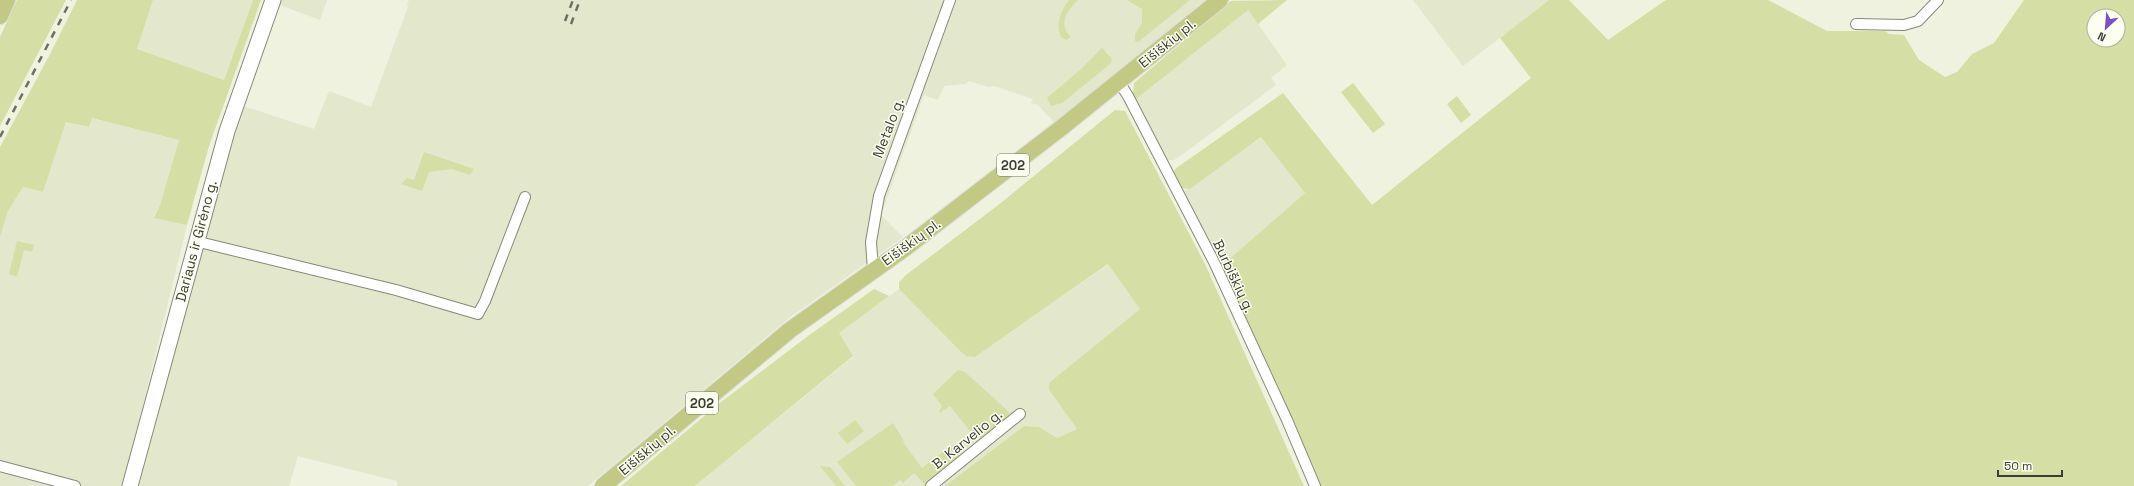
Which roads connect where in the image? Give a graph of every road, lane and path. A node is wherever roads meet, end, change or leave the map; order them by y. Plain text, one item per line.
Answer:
1 (7, 0) edge
2 (272, 0) edge
3 (950, 0) edge
4 (1220, 0) edge
5 (1938, 0) edge
6 (0, 16) edge
7 (1856, 24) dead end
8 (1119, 82) junction
9 (524, 197) dead end
10 (195, 241) junction
11 (873, 270) junction
12 (1020, 414) dead end
13 (0, 466) edge
14 (75, 486) edge
15 (130, 486) edge
16 (603, 486) edge
17 (931, 486) edge
18 (1314, 486) edge

1 - 6 main road
2 - 10 main road, Dariaus ir Girėno g.
3 - 11 street, Metalo g.
4 - 8 main road, Eišiškių pl. / 202
5 - 7 street
8 - 11 main road, Eišiškių pl. / 202
8 - 18 street, Burbiškių g.
9 - 10 street
10 - 15 main road, Dariaus ir Girėno g.
11 - 16 main road, Eišiškių pl. / 202
12 - 17 street, B. Karvelio g.
13 - 14 street

